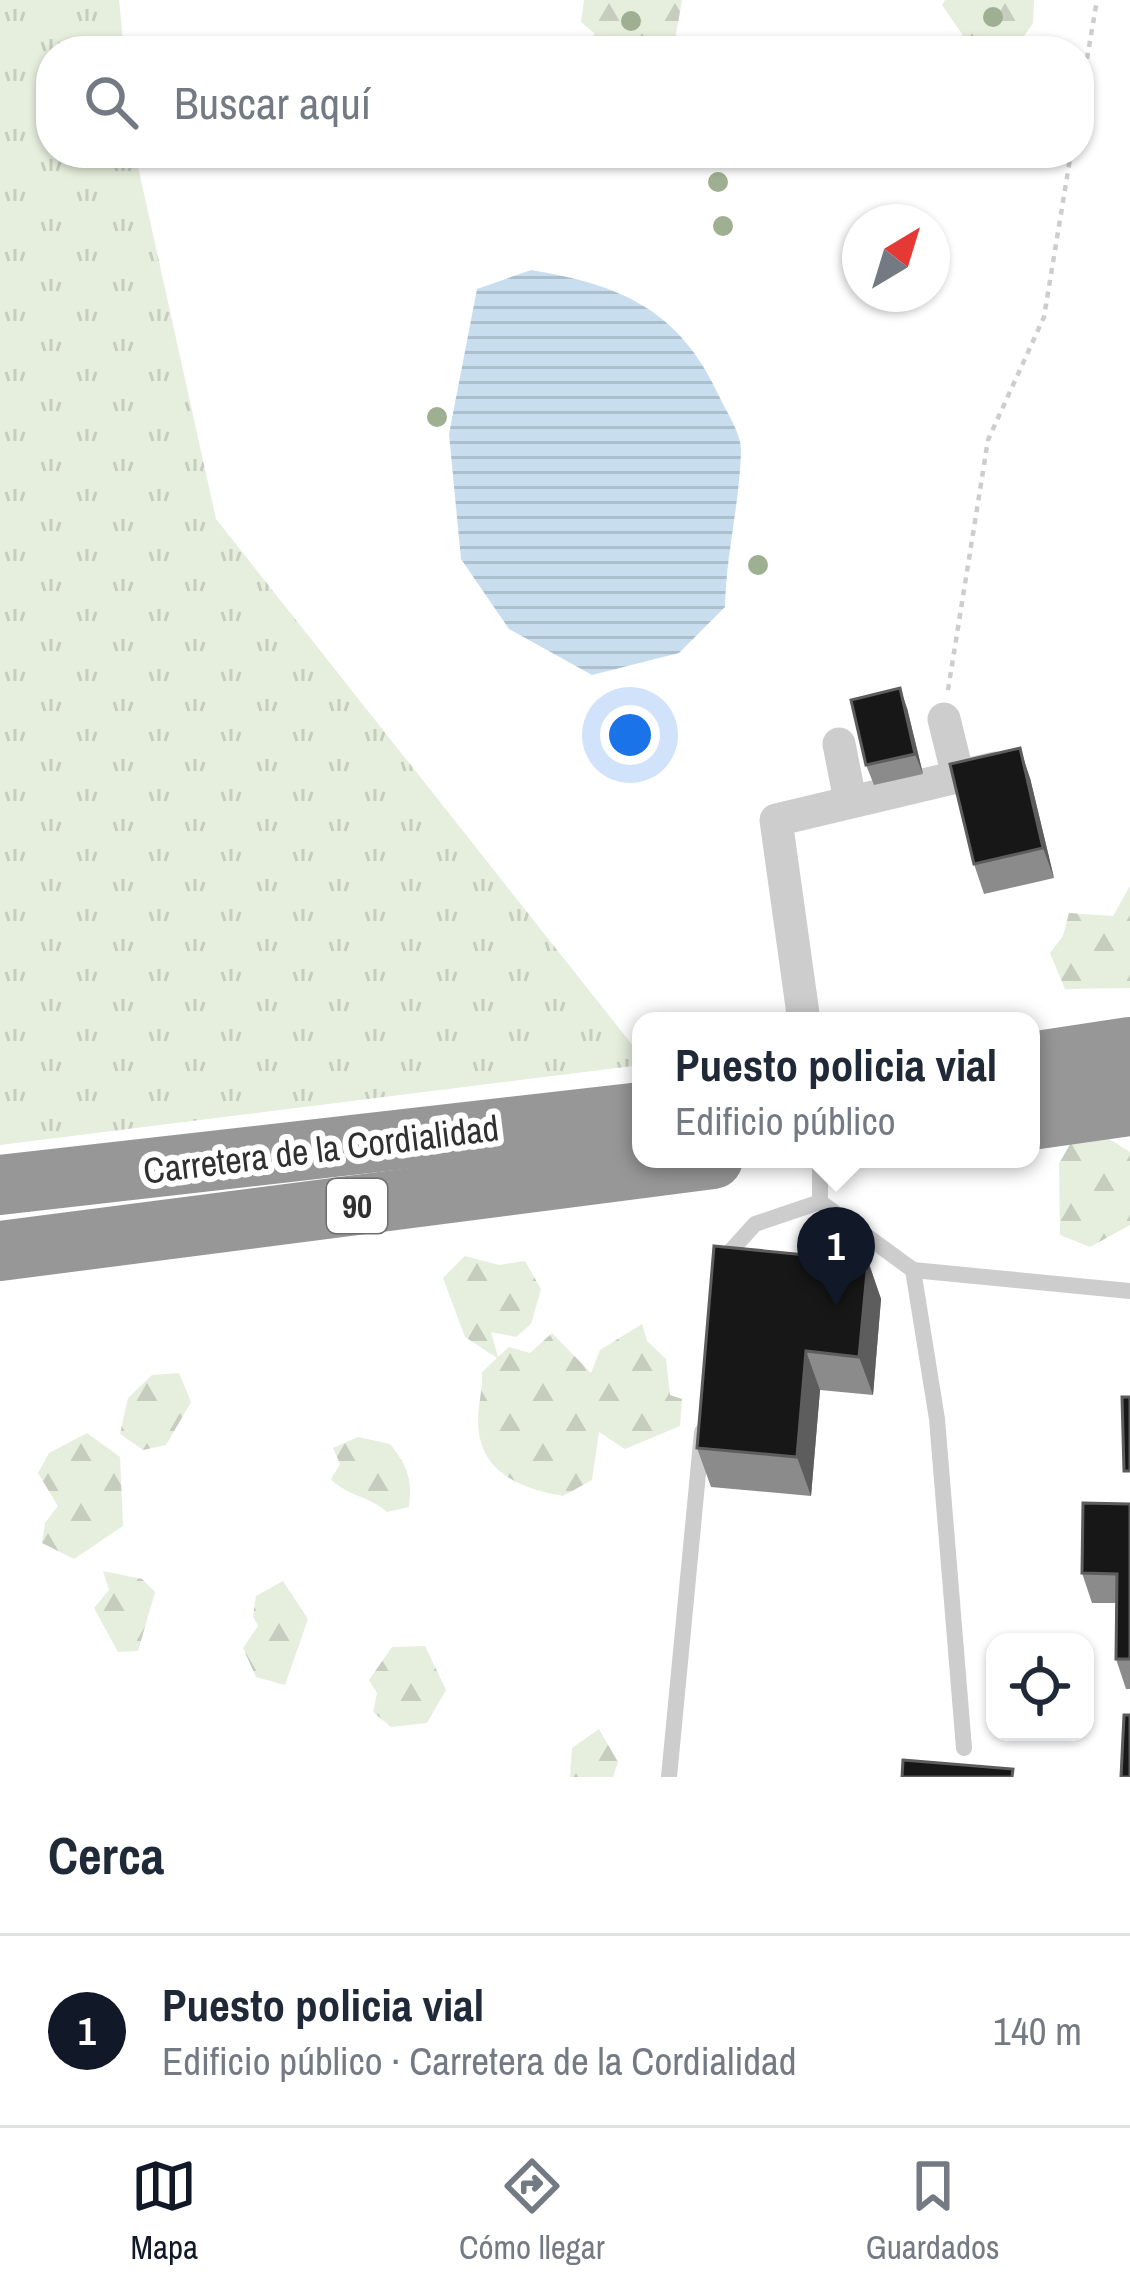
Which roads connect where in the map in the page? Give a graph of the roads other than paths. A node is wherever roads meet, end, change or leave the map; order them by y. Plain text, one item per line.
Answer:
1 (944, 719) road end
2 (839, 744) dead end
3 (1014, 763) edge
4 (958, 776) junction
5 (850, 800) junction
6 (803, 1012) edge
7 (1130, 1047) edge
8 (1040, 1060) edge
9 (1130, 1106) edge
10 (632, 1113) edge
11 (1040, 1119) edge
12 (643, 1168) edge
13 (820, 1168) edge
14 (0, 1185) edge
15 (820, 1202) junction
16 (0, 1251) edge
17 (913, 1270) junction
18 (718, 1280) edge
19 (1130, 1291) edge
20 (703, 1417) edge
21 (964, 1748) dead end
22 (669, 1777) edge

1 - 4 street
2 - 5 street
3 - 4 street
4 - 5 street
5 - 6 street
7 - 8 highway
9 - 11 highway
10 - 14 highway, Carretera de la Cordialidad / 90
12 - 16 highway, Carretera de la Cordialidad / 90
13 - 15 lane
15 - 17 lane
15 - 18 lane
17 - 19 lane
17 - 21 lane
20 - 22 lane

